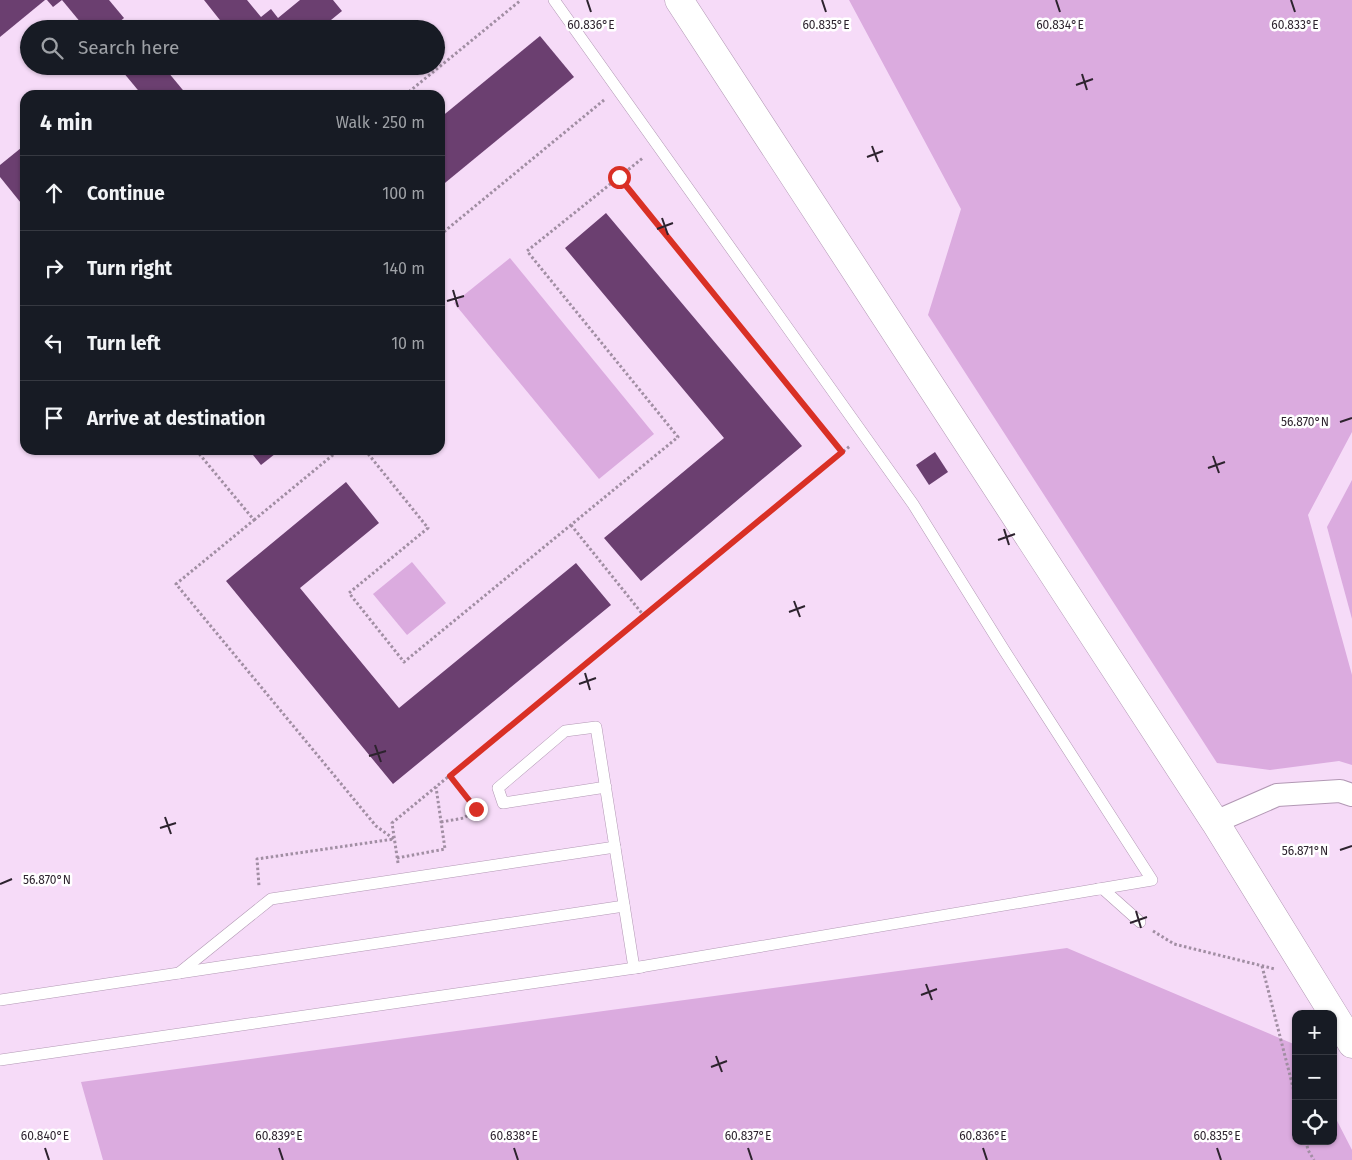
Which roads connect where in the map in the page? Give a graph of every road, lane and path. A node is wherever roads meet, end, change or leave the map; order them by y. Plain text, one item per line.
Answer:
1 (522, 0) edge
2 (554, 0) edge
3 (679, 0) edge
4 (445, 63) edge
5 (430, 75) edge
6 (618, 89) junction
7 (411, 90) edge
8 (658, 145) junction
9 (619, 177) junction
10 (445, 231) edge
11 (864, 434) junction
12 (842, 452) junction
13 (200, 455) edge
14 (333, 455) edge
15 (369, 455) edge
16 (254, 520) junction
17 (571, 525) junction
18 (644, 616) junction
19 (450, 776) junction
20 (436, 787) junction
21 (606, 787) junction
22 (1352, 795) edge
23 (441, 822) junction
24 (1215, 822) junction
25 (394, 839) junction
26 (615, 847) junction
27 (397, 858) junction
28 (400, 880) junction
29 (1103, 888) junction
30 (253, 892) dead end
31 (624, 906) junction
32 (1140, 922) joint
33 (1262, 966) junction
34 (634, 968) junction
35 (178, 974) junction
36 (1312, 978) junction
37 (0, 1000) edge
38 (1352, 1044) edge
39 (0, 1060) edge
40 (1292, 1083) edge
41 (1307, 1145) edge
42 (1314, 1160) edge

1 - 4 path
2 - 6 lane
3 - 24 main road
5 - 7 path
6 - 8 lane
6 - 10 path
8 - 9 path
8 - 11 lane
9 - 12 path
9 - 17 path
11 - 12 path
11 - 29 lane
12 - 18 path
13 - 16 path
14 - 16 path
15 - 17 path
16 - 25 path
17 - 18 path
18 - 19 path
19 - 20 path
19 - 23 path
20 - 23 path
20 - 25 path
21 - 21 lane
21 - 26 lane
22 - 24 street
23 - 27 path
24 - 36 main road
25 - 27 path
25 - 30 path
26 - 28 lane
26 - 31 lane
27 - 28 path
28 - 35 lane
29 - 32 lane
29 - 34 lane
31 - 34 lane
31 - 35 lane
32 - 33 path
33 - 36 path
33 - 40 path
34 - 39 lane
35 - 37 lane
36 - 38 main road
41 - 42 path

